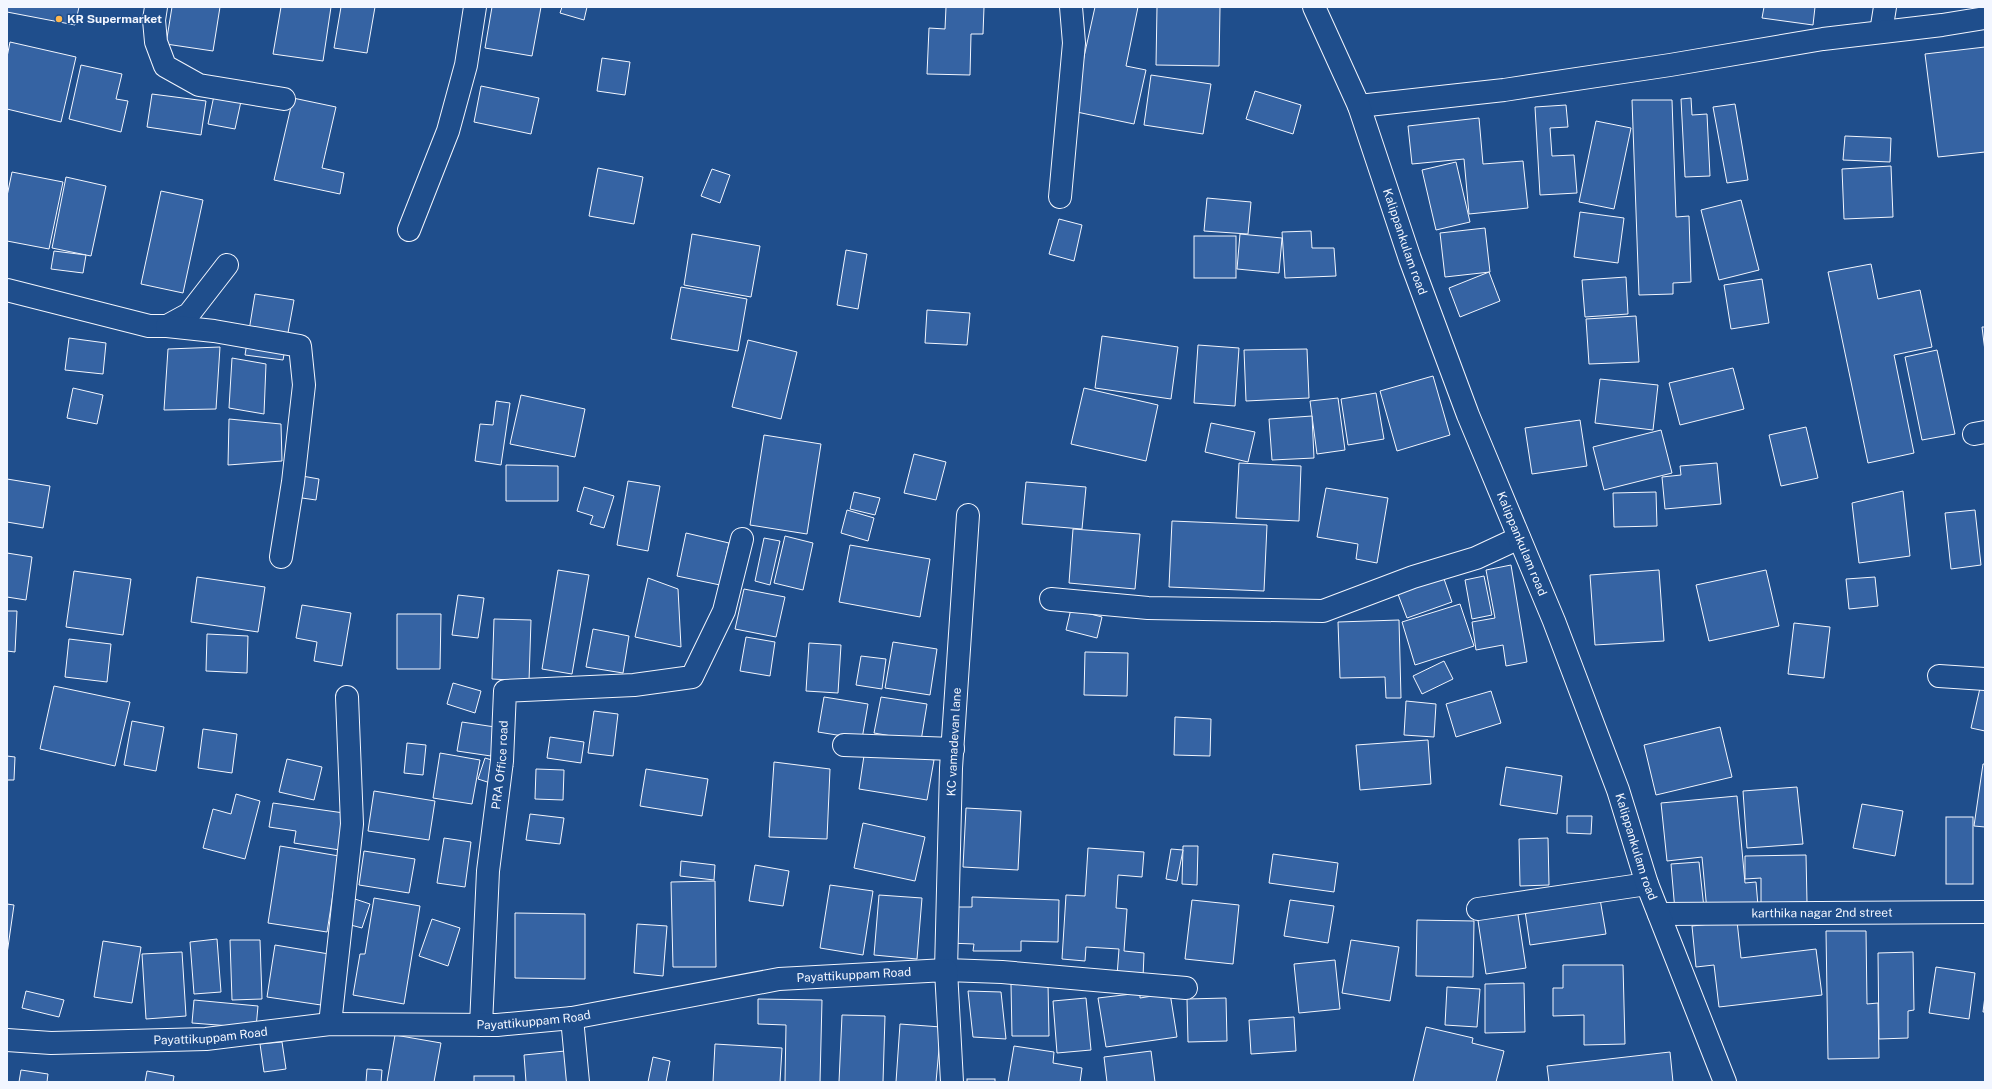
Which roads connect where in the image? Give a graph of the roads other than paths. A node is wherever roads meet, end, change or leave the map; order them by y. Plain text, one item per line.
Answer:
1 (156, 7) edge
2 (475, 7) edge
3 (1071, 7) edge
4 (1314, 7) edge
5 (1884, 7) edge
6 (1985, 18) edge
7 (1881, 32) junction
8 (284, 99) dead end
9 (1359, 106) junction
10 (1060, 197) dead end
11 (409, 230) dead end
12 (226, 265) dead end
13 (7, 290) edge
14 (167, 326) junction
15 (968, 515) dead end
16 (1519, 538) junction
17 (742, 539) dead end
18 (281, 556) dead end
19 (1051, 599) dead end
20 (1939, 676) dead end
21 (1985, 679) edge
22 (347, 697) dead end
23 (844, 744) dead end
24 (953, 749) junction
25 (1647, 884) junction
26 (1478, 909) dead end
27 (1985, 912) edge
28 (1658, 914) junction
29 (946, 970) junction
30 (1186, 988) dead end
31 (572, 1018) junction
32 (330, 1024) junction
33 (481, 1025) junction
34 (7, 1040) edge
35 (578, 1082) edge
36 (952, 1082) edge
37 (1724, 1082) edge

1 - 8 street
2 - 11 street
3 - 10 street
4 - 9 street, Kalippankulam road
5 - 7 street
6 - 7 street
7 - 9 street
9 - 16 street, Kalippankulam road
12 - 14 street
13 - 14 street
14 - 18 street
15 - 24 street, KC vamadevan lane
16 - 19 street
16 - 25 street, Kalippankulam road
17 - 33 street, PRA Office road
20 - 21 street
22 - 32 street
23 - 24 street
24 - 29 street, KC vamadevan lane
25 - 26 street
25 - 28 street, Kalippankulam road
27 - 28 street, karthika nagar 2nd street
28 - 37 street, Kalippankulam road
29 - 30 street, Payattikuppam Road
29 - 31 street, Payattikuppam Road
29 - 36 street
31 - 33 street, Payattikuppam Road
31 - 35 street
32 - 33 street, Payattikuppam Road
32 - 34 street, Payattikuppam Road

